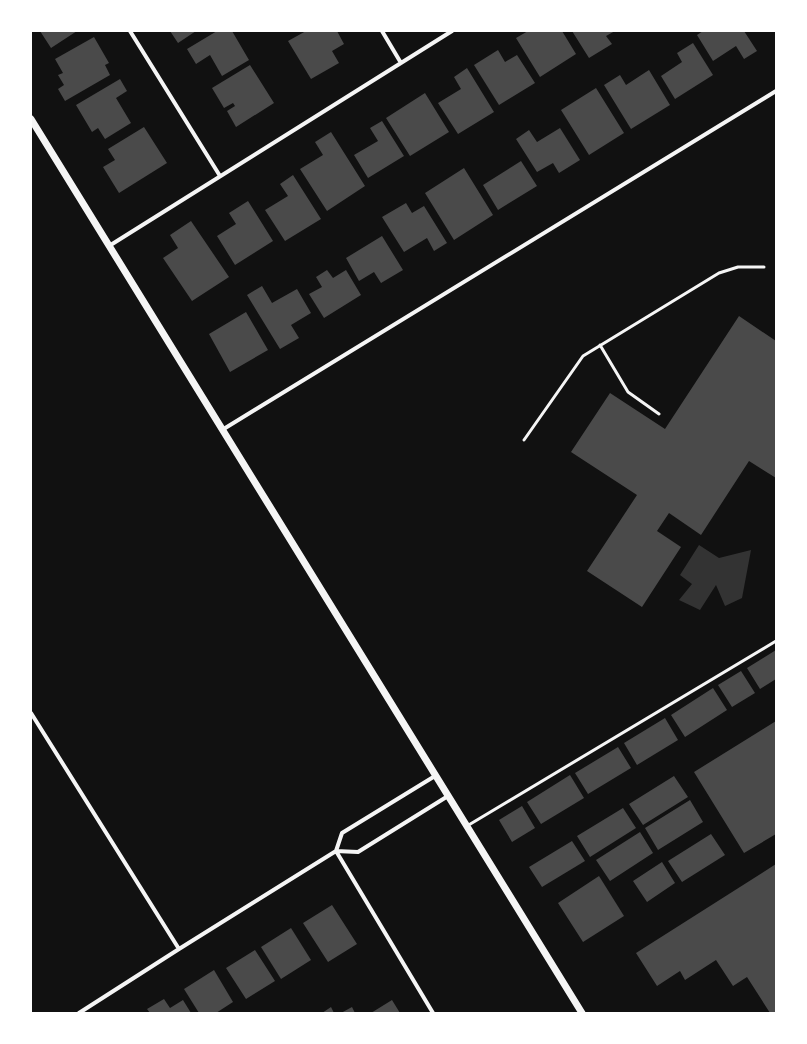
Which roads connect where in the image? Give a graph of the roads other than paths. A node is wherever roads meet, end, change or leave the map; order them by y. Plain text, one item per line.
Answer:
1 (130, 31) edge
2 (382, 31) edge
3 (452, 31) edge
4 (401, 63) junction
5 (776, 91) edge
6 (31, 119) edge
7 (220, 176) junction
8 (109, 246) junction
9 (764, 267) dead end
10 (600, 345) junction
11 (659, 414) dead end
12 (222, 430) junction
13 (524, 440) dead end
14 (776, 641) edge
15 (31, 713) edge
16 (435, 776) junction
17 (448, 796) junction
18 (467, 826) junction
19 (336, 852) junction
20 (179, 949) junction
21 (79, 1013) edge
22 (433, 1013) edge
23 (582, 1013) edge

1 - 7 street
2 - 4 street
3 - 4 street
4 - 7 street
5 - 12 street
6 - 8 street
7 - 8 street
8 - 12 street
9 - 10 lane
10 - 11 lane
10 - 13 lane
12 - 16 street
14 - 18 lane
15 - 20 street
16 - 17 street
16 - 19 street
17 - 18 street
17 - 19 street
18 - 23 street
19 - 20 street
19 - 22 street
20 - 21 street

